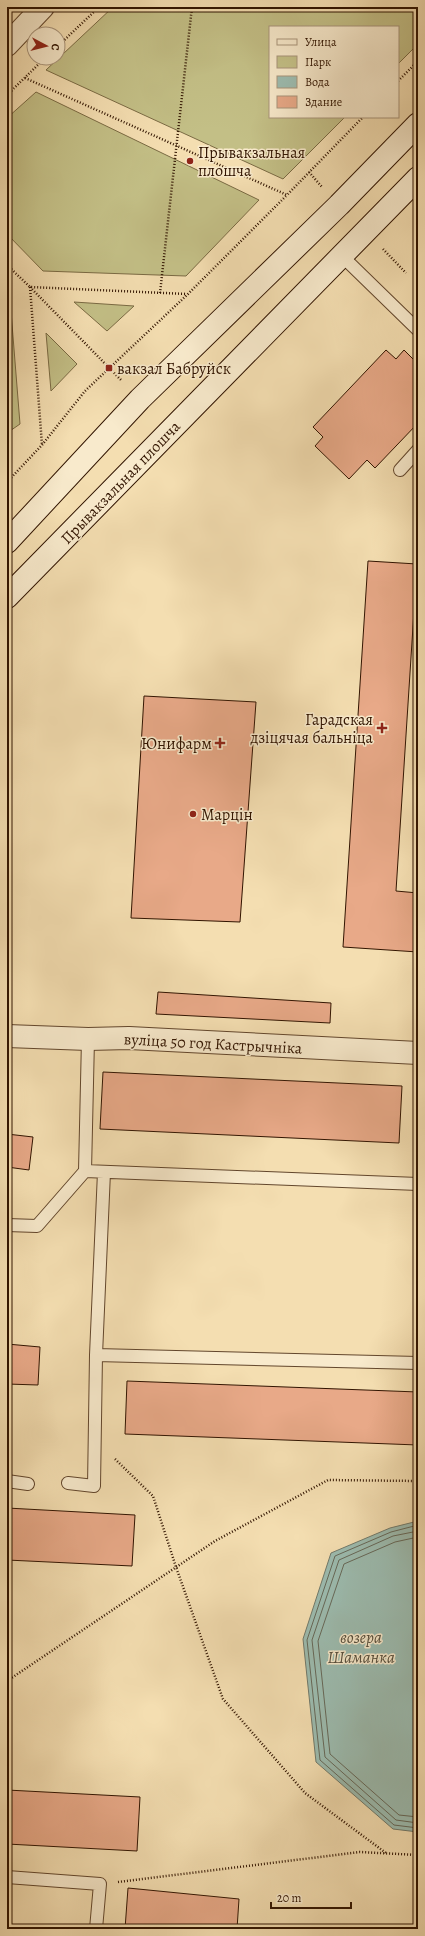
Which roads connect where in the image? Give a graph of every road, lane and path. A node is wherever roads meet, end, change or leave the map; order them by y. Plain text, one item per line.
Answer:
1 (43, 7) edge
2 (99, 7) edge
3 (192, 7) edge
4 (66, 38) edge
5 (7, 45) edge
6 (418, 60) edge
7 (37, 66) edge
8 (25, 78) junction
9 (399, 80) edge
10 (7, 95) edge
11 (362, 118) edge
12 (418, 124) edge
13 (177, 145) junction
14 (418, 179) edge
15 (287, 195) junction
16 (342, 256) junction
17 (7, 265) edge
18 (30, 287) junction
19 (160, 293) junction
20 (188, 294) junction
21 (418, 330) edge
22 (109, 368) junction
23 (42, 445) junction
24 (418, 450) edge
25 (400, 470) dead end
26 (7, 482) edge
27 (7, 542) edge
28 (7, 597) edge
29 (7, 1036) edge
30 (88, 1039) junction
31 (418, 1053) edge
32 (85, 1171) junction
33 (104, 1172) junction
34 (418, 1184) edge
35 (7, 1225) edge
36 (96, 1355) junction
37 (418, 1363) edge
38 (95, 1439) junction
39 (7, 1481) edge
40 (418, 1481) edge
41 (68, 1483) dead end
42 (28, 1484) dead end
43 (176, 1567) junction
44 (7, 1681) edge
45 (386, 1853) junction
46 (418, 1855) edge
47 (7, 1877) edge
48 (100, 1884) junction
49 (96, 1929) edge

1 - 5 main road
2 - 4 path
3 - 13 path
6 - 9 path
7 - 8 path
8 - 10 path
8 - 13 path
11 - 15 path
12 - 27 main road
13 - 15 path
13 - 19 path
14 - 16 main road, Прывакзальная плошча
15 - 20 path
16 - 21 lane
16 - 28 main road, Прывакзальная плошча
17 - 18 path
18 - 19 path
18 - 22 path
18 - 23 path
19 - 20 path
20 - 22 path
22 - 23 path
23 - 26 path
24 - 25 lane
29 - 30 main road, вуліца 50 год Кастрычніка
30 - 31 main road, вуліца 50 год Кастрычніка
30 - 32 lane
32 - 33 lane
32 - 35 lane
33 - 34 lane
33 - 36 lane
36 - 37 lane
36 - 38 lane
38 - 41 lane
38 - 43 path
39 - 42 lane
40 - 43 path
43 - 44 path
43 - 45 path
45 - 46 path
45 - 48 path
47 - 48 lane
48 - 49 lane

